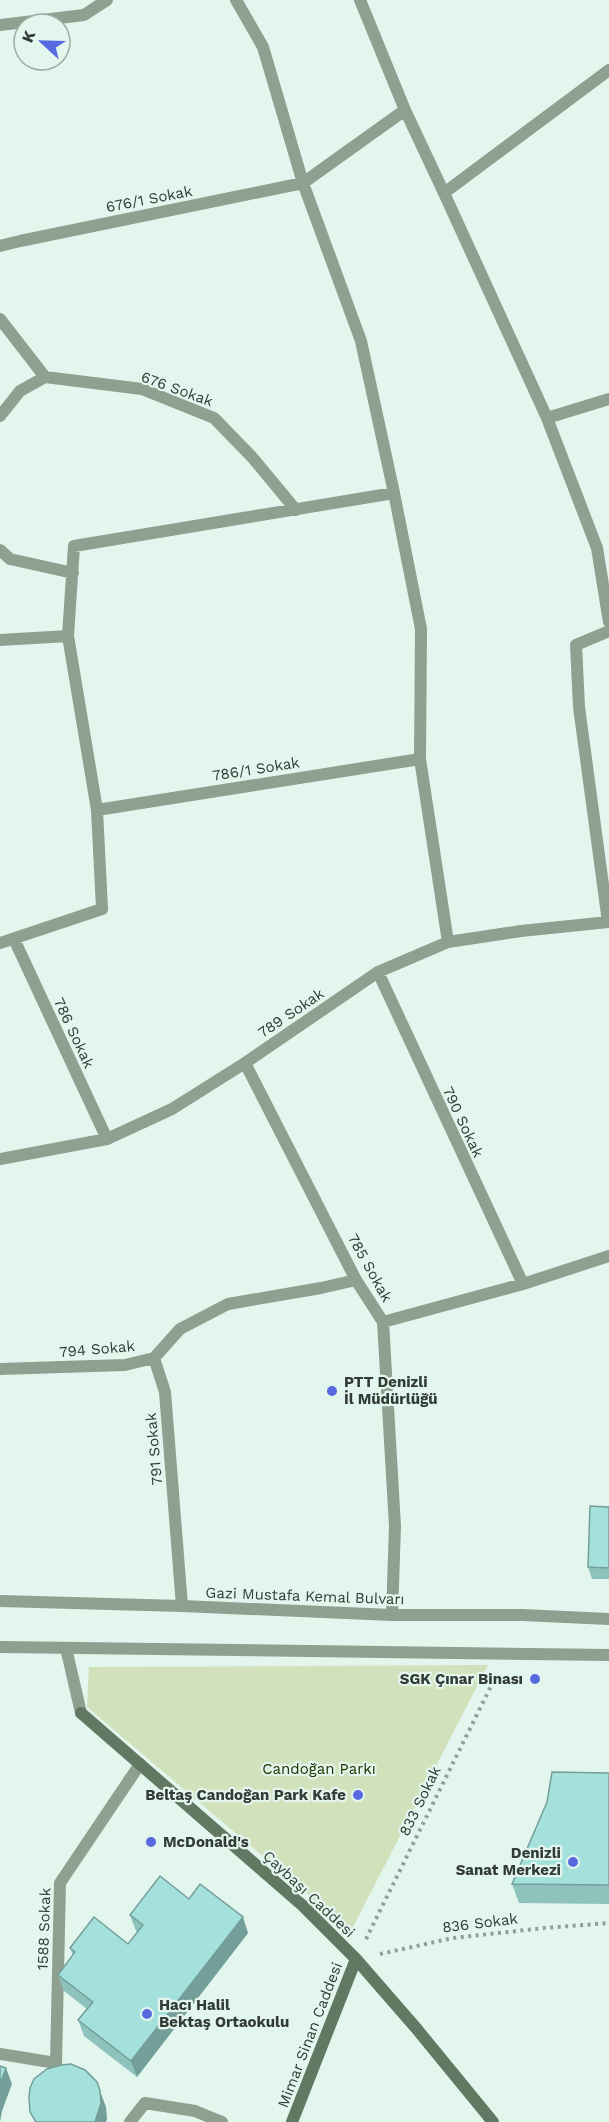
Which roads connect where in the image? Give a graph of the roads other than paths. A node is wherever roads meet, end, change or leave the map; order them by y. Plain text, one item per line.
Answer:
1 (107, 0) edge
2 (236, 0) edge
3 (360, 0) edge
4 (0, 25) edge
5 (609, 70) edge
6 (405, 110) junction
7 (303, 183) junction
8 (444, 193) junction
9 (0, 246) edge
10 (0, 319) edge
11 (45, 377) junction
12 (609, 399) edge
13 (0, 416) edge
14 (547, 418) junction
15 (394, 493) junction
16 (296, 510) junction
17 (0, 550) edge
18 (73, 573) junction
19 (609, 622) edge
20 (609, 631) edge
21 (68, 636) junction
22 (0, 640) edge
23 (420, 759) junction
24 (97, 810) junction
25 (608, 922) edge
26 (14, 939) junction
27 (448, 942) junction
28 (0, 943) edge
29 (378, 972) junction
30 (245, 1063) junction
31 (107, 1139) junction
32 (0, 1159) edge
33 (609, 1256) edge
34 (356, 1280) junction
35 (523, 1284) junction
36 (383, 1322) junction
37 (154, 1358) junction
38 (0, 1369) edge
39 (0, 1601) edge
40 (182, 1606) junction
41 (392, 1615) junction
42 (609, 1618) edge
43 (0, 1647) edge
44 (66, 1648) junction
45 (609, 1655) edge
46 (140, 1764) junction
47 (356, 1959) junction
48 (0, 2054) edge
49 (130, 2122) edge
50 (222, 2122) edge
51 (292, 2122) edge
52 (493, 2122) edge

1 - 4 street
2 - 7 street
3 - 6 street
5 - 8 street
6 - 7 street
6 - 8 street
7 - 9 street, 676/1 Sokak
7 - 15 street
8 - 14 street
10 - 11 street
11 - 13 street
11 - 16 street, 676 Sokak
12 - 14 street
14 - 19 street
15 - 16 street
15 - 23 street
16 - 18 street
17 - 18 street
18 - 21 street
20 - 25 street
21 - 22 street
21 - 24 street
23 - 24 street, 786/1 Sokak
23 - 27 street
24 - 26 street
25 - 27 street, 789 Sokak
26 - 28 street
26 - 31 street, 786 Sokak
27 - 29 street, 789 Sokak
29 - 30 street, 789 Sokak
29 - 35 street, 790 Sokak
30 - 31 street, 789 Sokak
30 - 34 street, 785 Sokak
31 - 32 street, 789 Sokak
33 - 35 street
34 - 36 street, 785 Sokak
34 - 37 street, 794 Sokak
35 - 36 street
36 - 41 street, 785 Sokak
37 - 38 street, 794 Sokak
37 - 40 street, 791 Sokak
39 - 40 street, Gazi Mustafa Kemal Bulvarı
40 - 41 street, Gazi Mustafa Kemal Bulvarı
41 - 42 street, Gazi Mustafa Kemal Bulvarı
43 - 44 street
44 - 45 street
44 - 46 street, Çaybaşı Caddesi
46 - 47 street, Çaybaşı Caddesi
46 - 48 street, 1588 Sokak
47 - 51 street, Mimar Sinan Caddesi
47 - 52 street, Çaybaşı Caddesi
49 - 50 street

